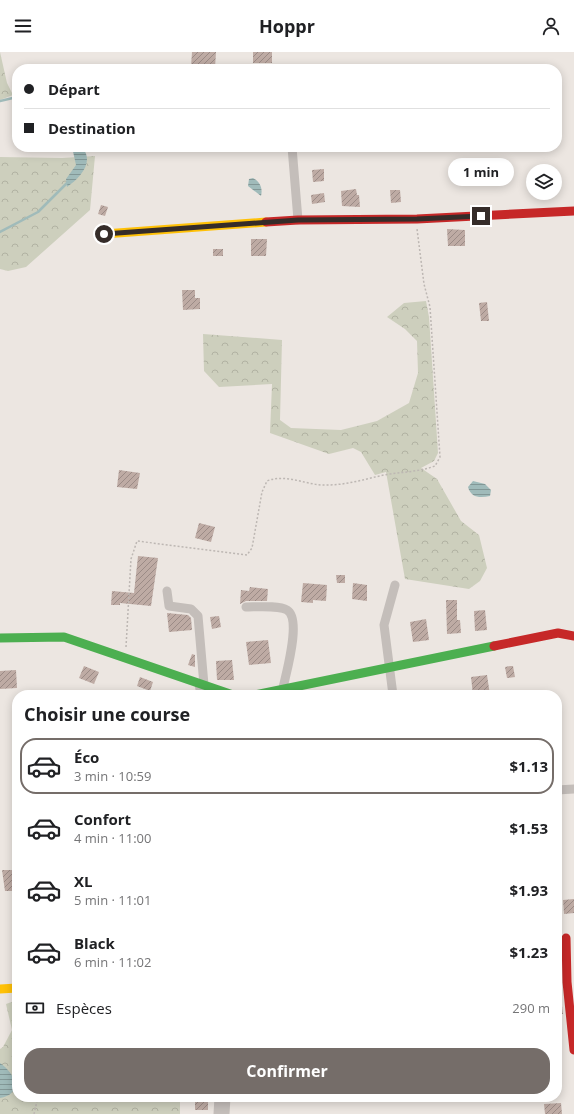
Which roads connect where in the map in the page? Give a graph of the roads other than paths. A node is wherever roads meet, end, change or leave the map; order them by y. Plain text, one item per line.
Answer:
1 (292, 152) edge
2 (574, 211) edge
3 (298, 220) junction
4 (104, 234) dead end
5 (395, 585) dead end
6 (167, 591) dead end
7 (246, 607) dead end
8 (574, 636) edge
9 (0, 638) edge
10 (390, 668) junction
11 (202, 685) junction
12 (283, 688) junction
13 (202, 690) edge
14 (218, 690) edge
15 (275, 690) edge
16 (392, 690) edge
17 (574, 789) edge
18 (562, 790) edge
19 (566, 938) edge
20 (12, 988) edge
21 (0, 989) edge
22 (574, 1050) edge
23 (219, 1102) edge
24 (226, 1102) edge
25 (218, 1114) edge
26 (225, 1114) edge

1 - 3 street
2 - 3 street
3 - 4 street
5 - 10 street
6 - 11 street
7 - 12 street
8 - 10 street
9 - 11 street
10 - 12 street
10 - 16 street
11 - 13 street
11 - 14 street
12 - 15 street
17 - 18 street
19 - 22 street
20 - 21 street
23 - 25 street
24 - 26 street

